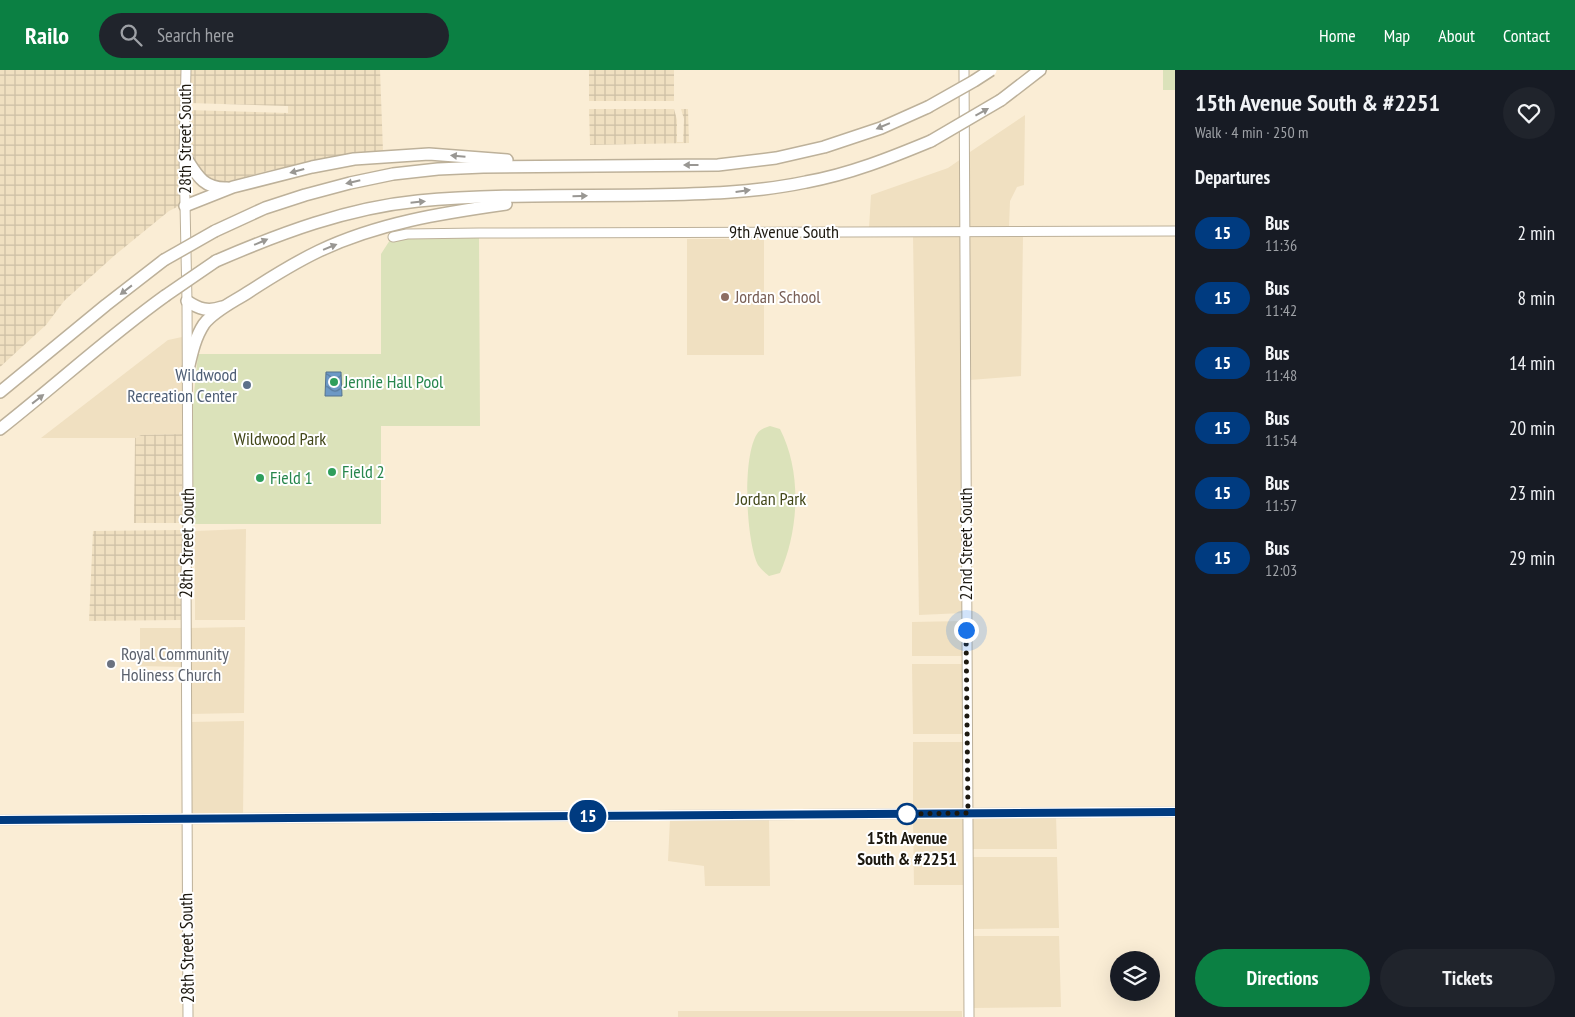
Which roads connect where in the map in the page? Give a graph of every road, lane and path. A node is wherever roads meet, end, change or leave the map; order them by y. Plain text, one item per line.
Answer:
1 (186, 70) edge
2 (964, 70) edge
3 (991, 70) edge
4 (1040, 70) edge
5 (184, 155) junction
6 (576, 166) junction
7 (234, 187) junction
8 (553, 197) junction
9 (185, 206) junction
10 (964, 230) junction
11 (1175, 231) edge
12 (394, 237) dead end
13 (187, 301) junction
14 (227, 306) junction
15 (187, 374) junction
16 (0, 392) edge
17 (0, 429) edge
18 (1175, 812) edge
19 (968, 813) junction
20 (186, 819) junction
21 (0, 820) edge
22 (188, 1017) edge
23 (969, 1017) edge

1 - 5 street, 28th Street South
2 - 10 street, 22nd Street South
3 -> 6 highway, bridge
8 -> 4 highway, bridge
5 - 7 highway
5 - 9 street, 28th Street South
6 -> 7 highway
6 -> 16 highway, bridge
7 - 9 highway
14 -> 8 highway
17 -> 8 highway, bridge
9 - 13 street, 28th Street South
10 - 11 street, 9th Avenue South
10 - 12 street, 9th Avenue South
10 - 19 street, 22nd Street South
13 - 14 highway
13 - 15 street, 28th Street South
14 - 15 highway
15 - 20 street, 28th Street South
18 - 19 street
19 - 20 street
19 - 23 street, 22nd Street South
20 - 21 street
20 - 22 street, 28th Street South

